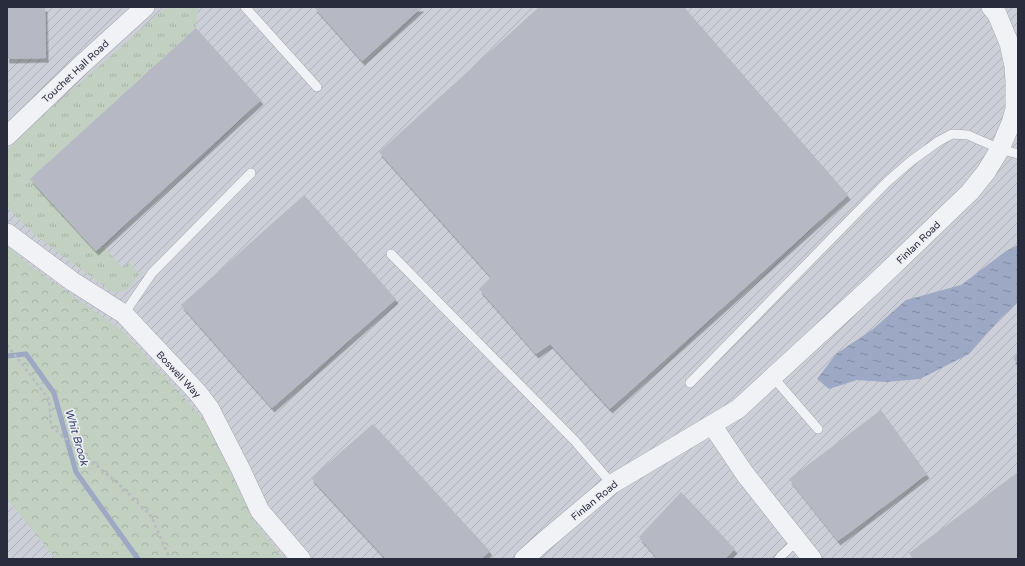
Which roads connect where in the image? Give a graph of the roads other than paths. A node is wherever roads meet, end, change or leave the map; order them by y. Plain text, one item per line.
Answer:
1 (145, 7) edge
2 (245, 7) edge
3 (991, 7) edge
4 (1016, 66) edge
5 (317, 87) dead end
6 (7, 136) edge
7 (1009, 151) edge
8 (251, 173) dead end
9 (7, 233) edge
10 (391, 254) dead end
11 (124, 314) junction
12 (773, 377) junction
13 (690, 383) dead end
14 (712, 425) junction
15 (818, 429) dead end
16 (612, 484) junction
17 (798, 540) junction
18 (301, 559) edge
19 (524, 559) edge
20 (779, 559) edge
21 (812, 559) edge

1 - 6 street, Touchet Hall Road
2 - 5 lane
3 - 4 street, Finlan Road
4 - 7 street, Finlan Road
7 - 12 street, Finlan Road
7 - 13 lane
8 - 11 lane
9 - 11 street, Boswell Way
10 - 16 lane
11 - 18 street, Boswell Way
12 - 14 street, Finlan Road
12 - 15 lane
14 - 16 street, Finlan Road
14 - 17 street
16 - 19 street, Finlan Road
17 - 20 lane
17 - 21 street

